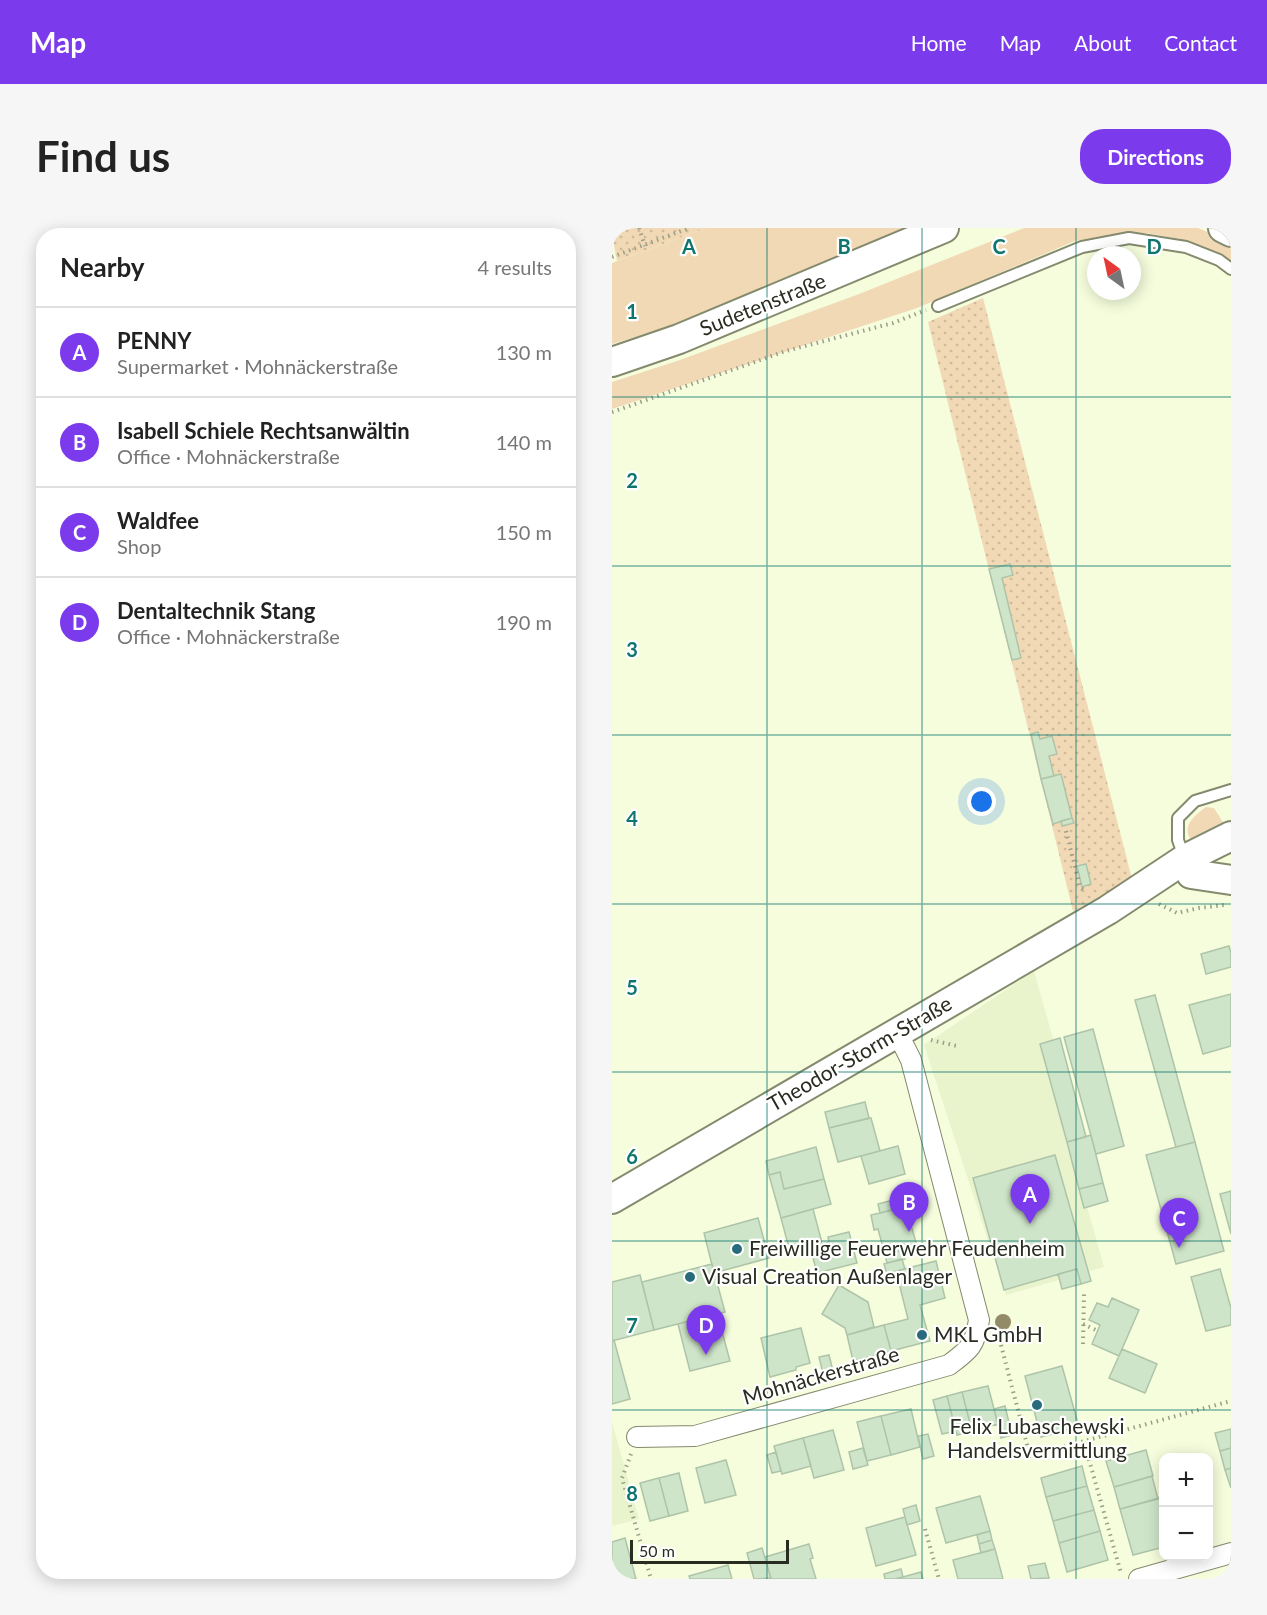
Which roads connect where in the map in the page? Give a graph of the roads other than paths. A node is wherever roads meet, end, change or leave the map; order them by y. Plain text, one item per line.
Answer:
1 (944, 228) edge
2 (1223, 228) edge
3 (1231, 232) edge
4 (1231, 269) edge
5 (938, 306) road end
6 (612, 362) edge
7 (1231, 790) edge
8 (1231, 836) edge
9 (1231, 855) edge
10 (1188, 866) junction
11 (1231, 879) edge
12 (1108, 910) junction
13 (897, 1032) junction
14 (612, 1198) edge
15 (637, 1437) road end
16 (1231, 1553) edge
17 (1139, 1579) edge

1 - 6 street, Sudetenstraße
2 - 3 street
4 - 5 lane
7 - 10 lane
8 - 10 street, Theodor-Storm-Straße
9 - 10 street, Theodor-Storm-Straße
10 - 11 street
10 - 12 street, Theodor-Storm-Straße
10 - 12 street, Theodor-Storm-Straße
12 - 13 street, Theodor-Storm-Straße
13 - 14 street, Theodor-Storm-Straße
13 - 15 street, Mohnäckerstraße
16 - 17 street

